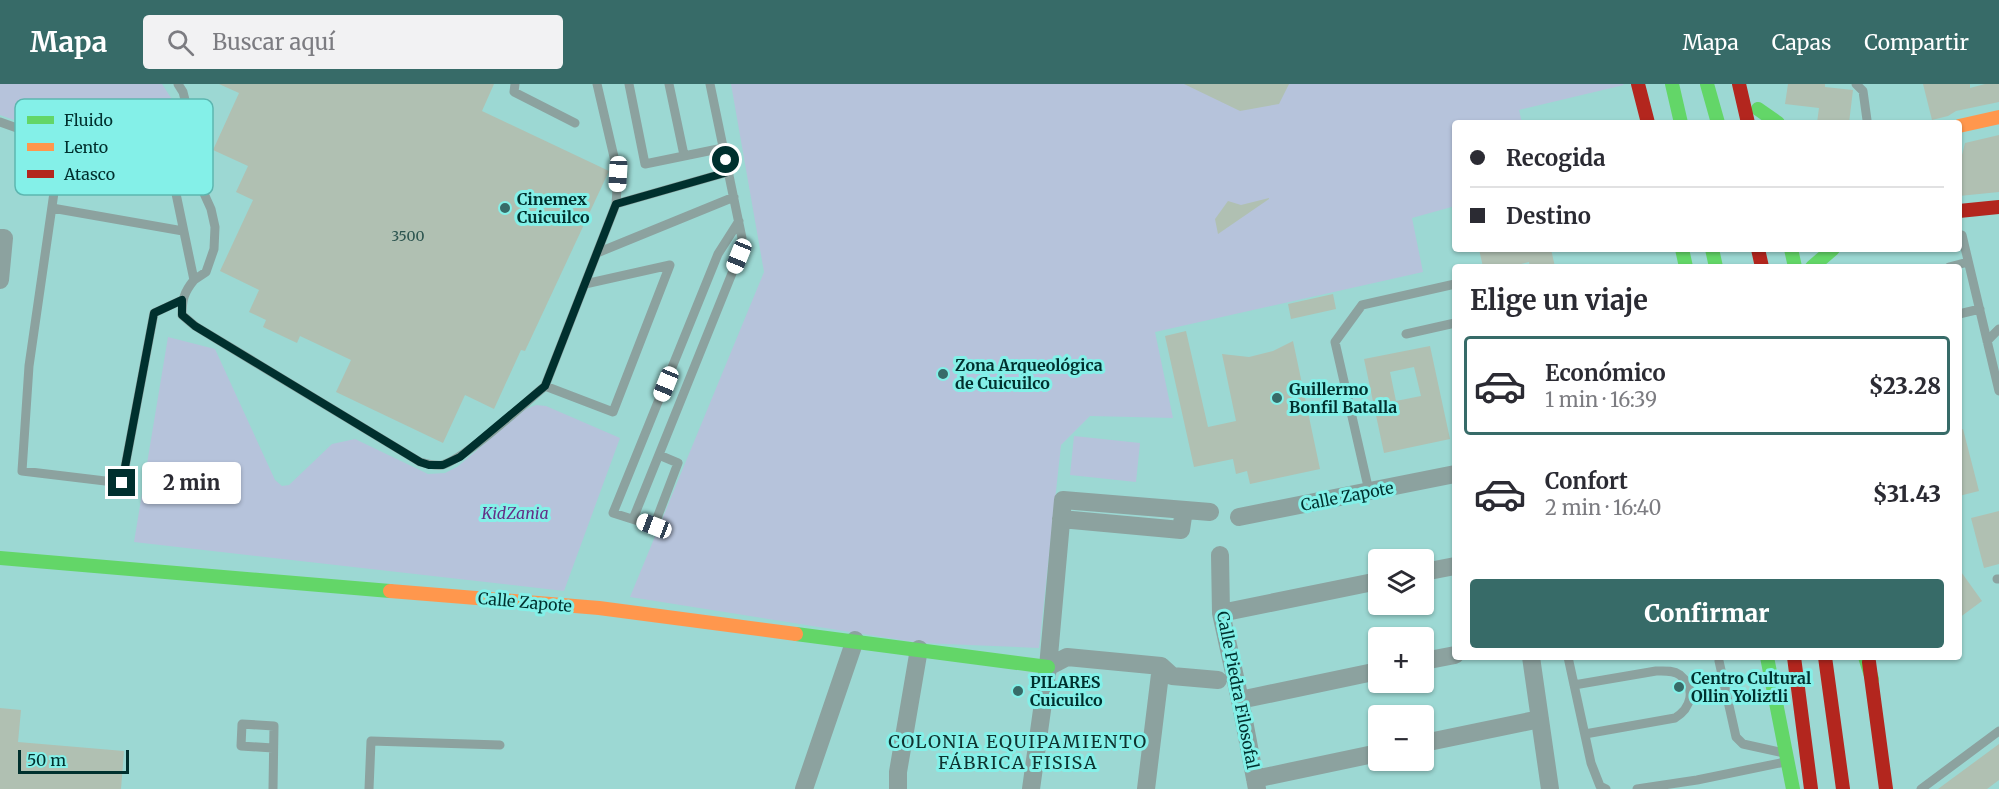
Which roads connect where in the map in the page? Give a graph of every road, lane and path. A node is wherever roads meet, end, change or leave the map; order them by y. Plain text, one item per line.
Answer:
1 (515, 84) edge
2 (597, 84) edge
3 (629, 84) edge
4 (669, 84) edge
5 (710, 84) edge
6 (1638, 84) edge
7 (1672, 84) edge
8 (1707, 84) edge
9 (1718, 84) edge
10 (1749, 84) edge
11 (1856, 84) edge
12 (1760, 116) edge
13 (1999, 117) edge
14 (1647, 120) edge
15 (1678, 120) edge
16 (1717, 120) edge
17 (1726, 120) edge
18 (1748, 120) edge
19 (1867, 120) dead end
20 (0, 122) edge
21 (575, 123) dead end
22 (1962, 125) edge
23 (15, 128) edge
24 (723, 148) junction
25 (684, 155) junction
26 (728, 172) junction
27 (54, 195) edge
28 (176, 195) edge
29 (205, 195) edge
30 (734, 197) junction
31 (616, 204) junction
32 (1999, 207) edge
33 (52, 208) junction
34 (1962, 211) edge
35 (739, 221) junction
36 (183, 231) junction
37 (1962, 235) dead end
38 (0, 238) edge
39 (597, 252) junction
40 (1830, 252) edge
41 (1968, 262) junction
42 (1816, 264) edge
43 (1960, 264) edge
44 (0, 279) edge
45 (194, 280) junction
46 (585, 284) junction
47 (1452, 285) edge
48 (182, 300) junction
49 (1980, 309) junction
50 (1962, 313) edge
51 (1452, 324) edge
52 (1999, 329) edge
53 (1406, 334) dead end
54 (1987, 341) junction
55 (545, 386) junction
56 (1999, 391) edge
57 (659, 455) junction
58 (1452, 475) edge
59 (1369, 492) junction
60 (1210, 512) dead end
61 (1239, 518) dead end
62 (633, 519) junction
63 (1220, 555) dead end
64 (0, 558) edge
65 (1452, 567) edge
66 (1434, 570) edge
67 (1368, 583) edge
68 (1221, 613) junction
69 (855, 640) junction
70 (919, 649) junction
71 (1452, 656) edge
72 (1434, 660) edge
73 (1531, 660) edge
74 (1569, 660) edge
75 (1768, 660) edge
76 (1794, 660) edge
77 (1805, 660) edge
78 (1825, 660) edge
79 (1867, 660) edge
80 (1719, 661) dead end
81 (1161, 666) junction
82 (1048, 667) junction
83 (1368, 673) edge
84 (1218, 680) dead end
85 (1574, 685) junction
86 (1240, 700) junction
87 (1540, 719) junction
88 (1999, 731) edge
89 (1584, 734) junction
90 (1434, 741) edge
91 (1999, 741) edge
92 (500, 745) dead end
93 (273, 748) dead end
94 (1368, 756) edge
95 (1787, 758) junction
96 (1256, 784) edge
97 (273, 789) edge
98 (369, 789) edge
99 (804, 789) edge
100 (898, 789) edge
101 (1031, 789) edge
102 (1146, 789) edge
103 (1550, 789) edge
104 (1606, 789) edge
105 (1637, 789) edge
106 (1793, 789) edge
107 (1810, 789) edge
108 (1823, 789) edge
109 (1843, 789) edge
110 (1886, 789) edge
111 (1921, 789) edge
112 (1930, 789) edge

1 - 21 lane
2 - 31 lane
3 - 25 lane
4 - 25 lane
5 - 24 lane
6 - 14 main road
7 - 15 main road
8 - 16 main road
9 - 17 main road
10 - 12 main road
10 - 18 main road
11 - 19 lane
13 - 22 main road
20 - 23 lane
24 - 25 lane
24 - 26 lane
26 - 30 lane
26 - 31 lane
27 - 33 lane
28 - 36 lane
29 - 45 lane
30 - 35 lane
30 - 39 lane
31 - 39 lane
32 - 34 main road
33 - 36 lane
33 - 48 lane
35 - 57 lane
35 - 62 lane
36 - 45 lane
37 - 41 lane
38 - 44 street
39 - 46 lane
40 - 42 main road
41 - 43 lane
41 - 49 lane
45 - 48 lane
46 - 55 lane
46 - 55 lane
47 - 59 lane
48 - 55 lane
49 - 50 lane
49 - 54 lane
51 - 53 lane
52 - 54 lane
54 - 56 lane
57 - 62 lane
57 - 62 lane
58 - 59 street, Calle Zapote
59 - 61 street, Calle Zapote
60 - 82 street
63 - 68 street, Calle Piedra Filosofal
64 - 69 main road, Calle Zapote
65 - 66 street
67 - 68 street
68 - 86 street, Calle Piedra Filosofal
69 - 70 main road, Calle Zapote
69 - 99 street
70 - 82 main road, Calle Zapote
70 - 100 street
71 - 72 street
73 - 87 street
74 - 85 lane
75 - 95 main road
76 - 107 main road
77 - 108 main road
78 - 109 main road
79 - 110 main road
80 - 95 lane
81 - 82 street
81 - 84 street
81 - 102 street
82 - 101 street
83 - 86 street
85 - 89 lane
85 - 89 lane
86 - 96 street, Calle Piedra Filosofal
87 - 90 street
87 - 103 street
88 - 111 lane
89 - 104 lane
91 - 112 lane
92 - 98 lane
93 - 97 lane
94 - 96 street
95 - 105 lane
95 - 106 main road

